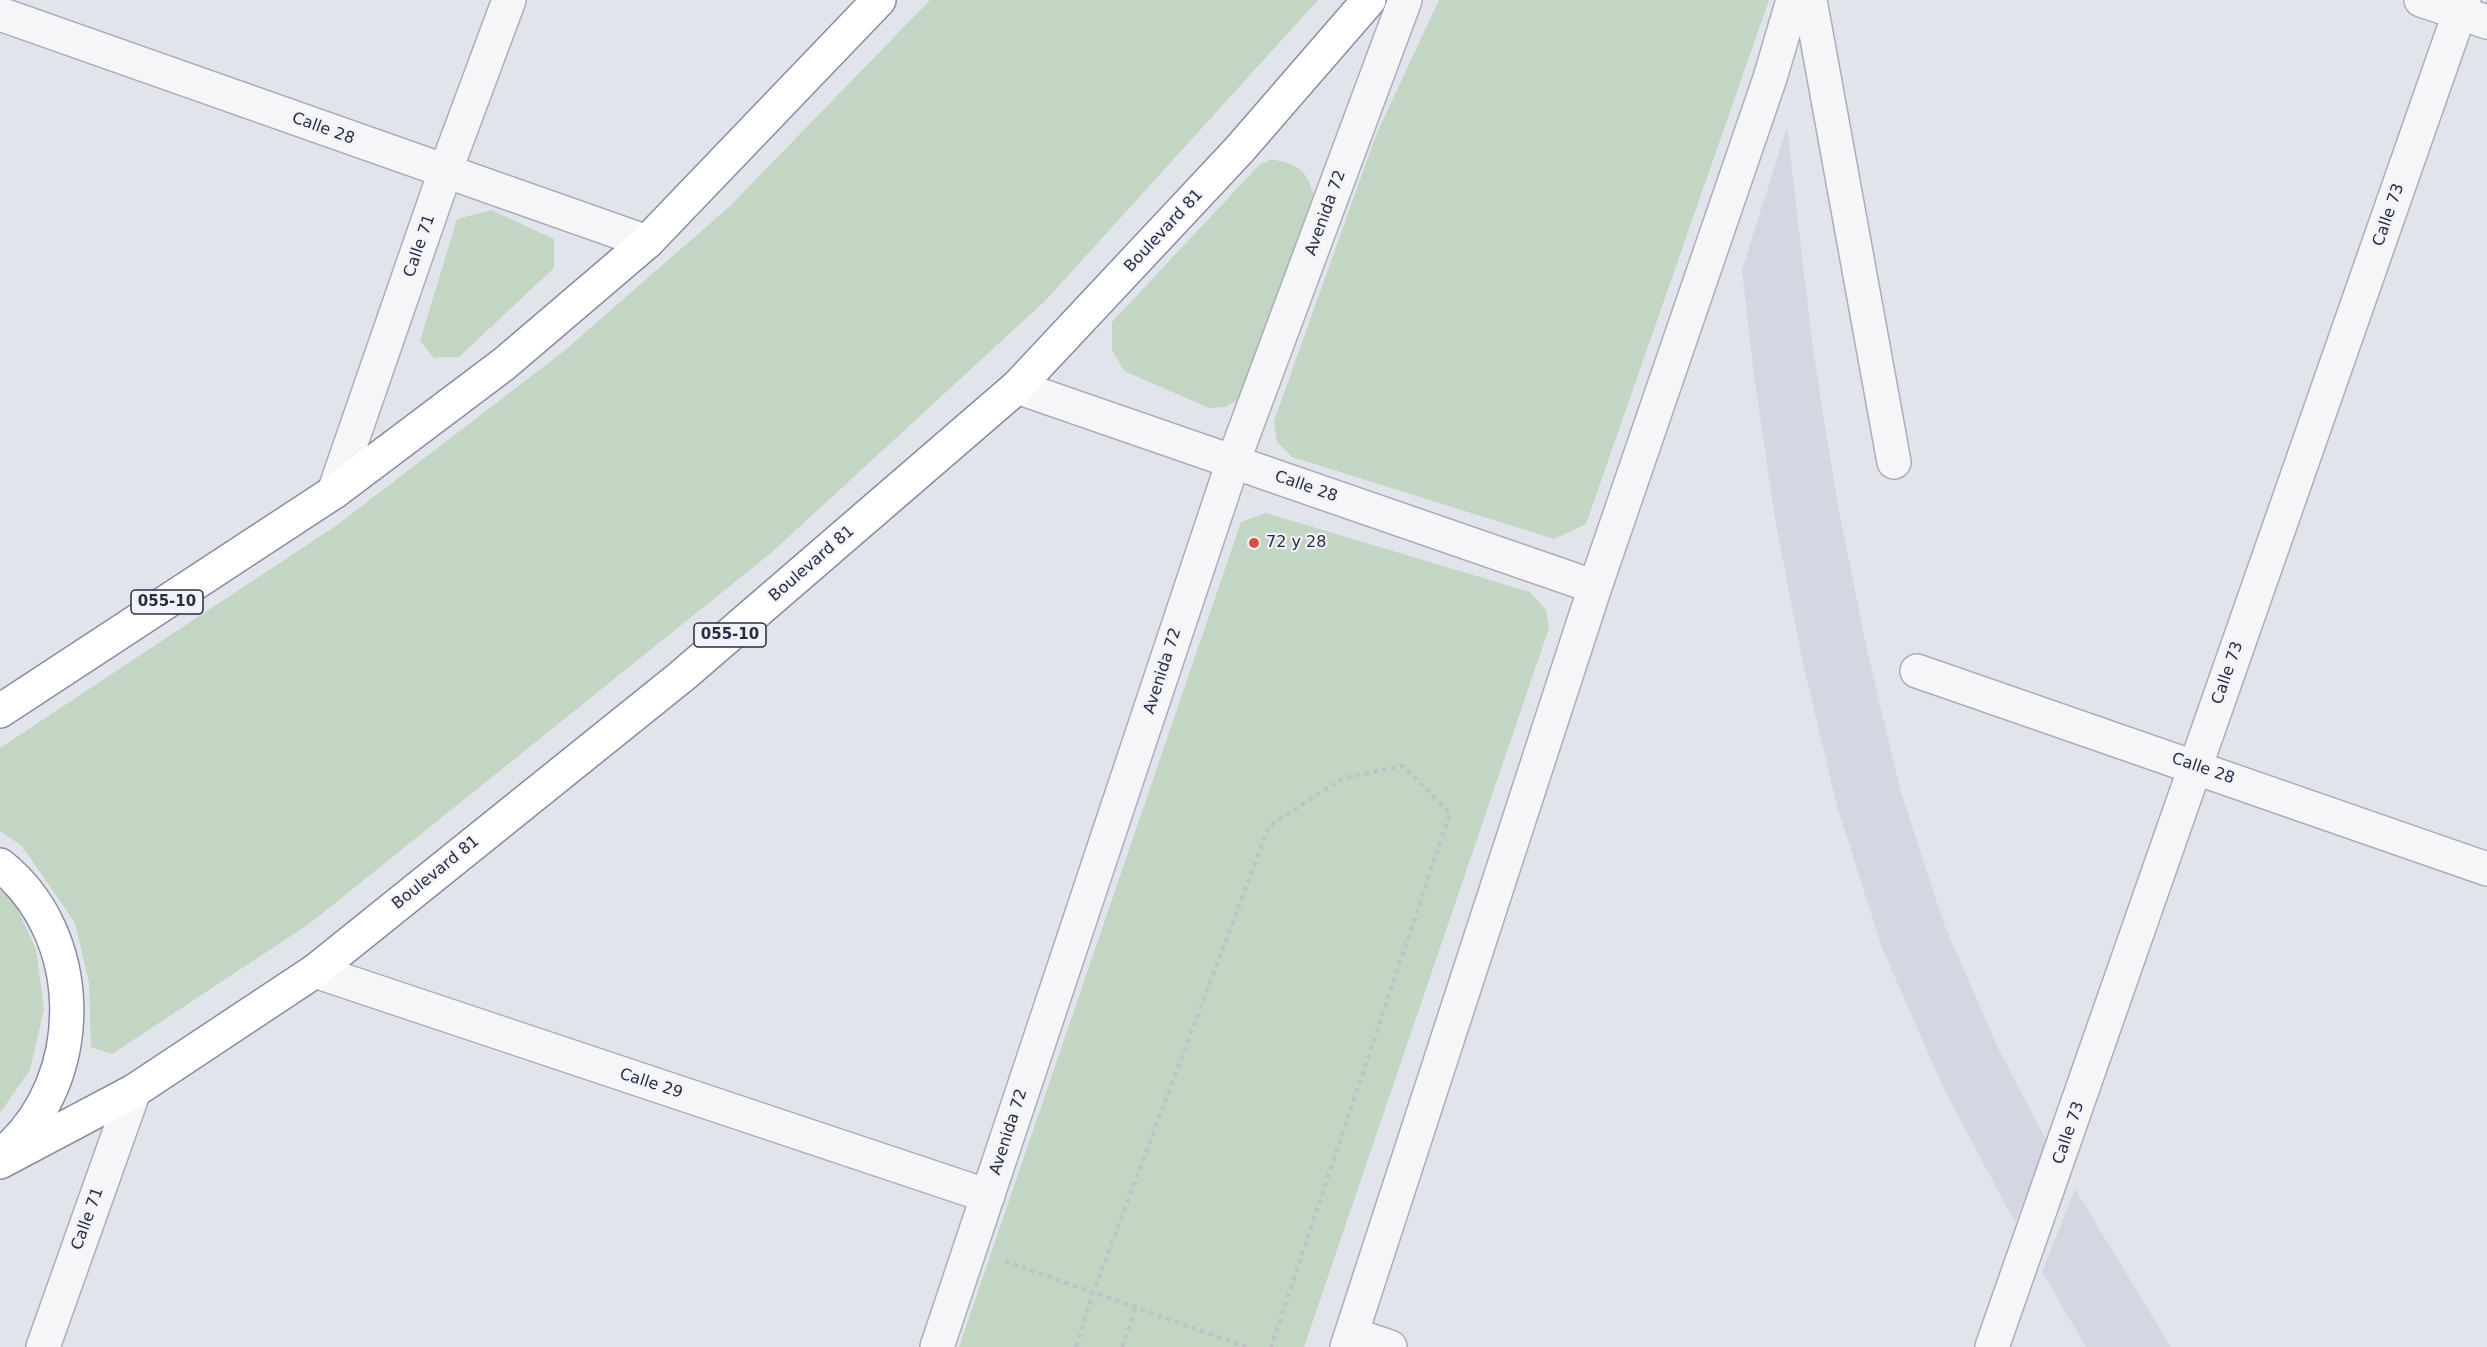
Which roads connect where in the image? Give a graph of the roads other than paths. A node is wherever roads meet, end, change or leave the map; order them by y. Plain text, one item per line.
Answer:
1 (509, 0) edge
2 (879, 0) edge
3 (1369, 0) edge
4 (1405, 0) edge
5 (1793, 0) edge
6 (1810, 0) edge
7 (2421, 0) edge
8 (2470, 12) edge
9 (0, 14) edge
10 (445, 172) junction
11 (646, 242) junction
12 (1017, 387) junction
13 (1233, 462) junction
14 (1894, 462) dead end
15 (334, 492) junction
16 (1595, 587) junction
17 (1917, 671) dead end
18 (0, 711) edge
19 (2196, 766) junction
20 (0, 865) edge
21 (2487, 869) edge
22 (315, 971) junction
23 (134, 1091) junction
24 (0, 1156) edge
25 (0, 1162) edge
26 (987, 1196) junction
27 (1349, 1340) edge
28 (43, 1347) edge
29 (937, 1347) edge
30 (1390, 1347) edge
31 (1992, 1347) edge

1 - 10 street, Calle 71
2 - 11 highway, 055-10
3 - 12 highway, Boulevard 81 / 055-10
4 - 13 street, Avenida 72
5 - 16 street
6 - 14 street
7 - 8 street
8 - 19 street, Calle 73
9 - 10 street, Calle 28
10 - 11 street, Calle 28
10 - 15 street, Calle 71
11 - 15 highway, 055-10
12 - 13 street, Calle 28
12 - 22 highway, Boulevard 81 / 055-10
13 - 16 street, Calle 28
13 - 26 street, Avenida 72
15 - 18 highway, 055-10
16 - 27 street
17 - 19 street, Calle 28
19 - 21 street, Calle 28
19 - 31 street, Calle 73
20 - 24 highway
22 - 23 highway, Boulevard 81 / 055-10
22 - 26 street, Calle 29
23 - 25 highway, Boulevard 81 / 055-10
23 - 28 street, Calle 71
26 - 29 street, Avenida 72
27 - 30 street

